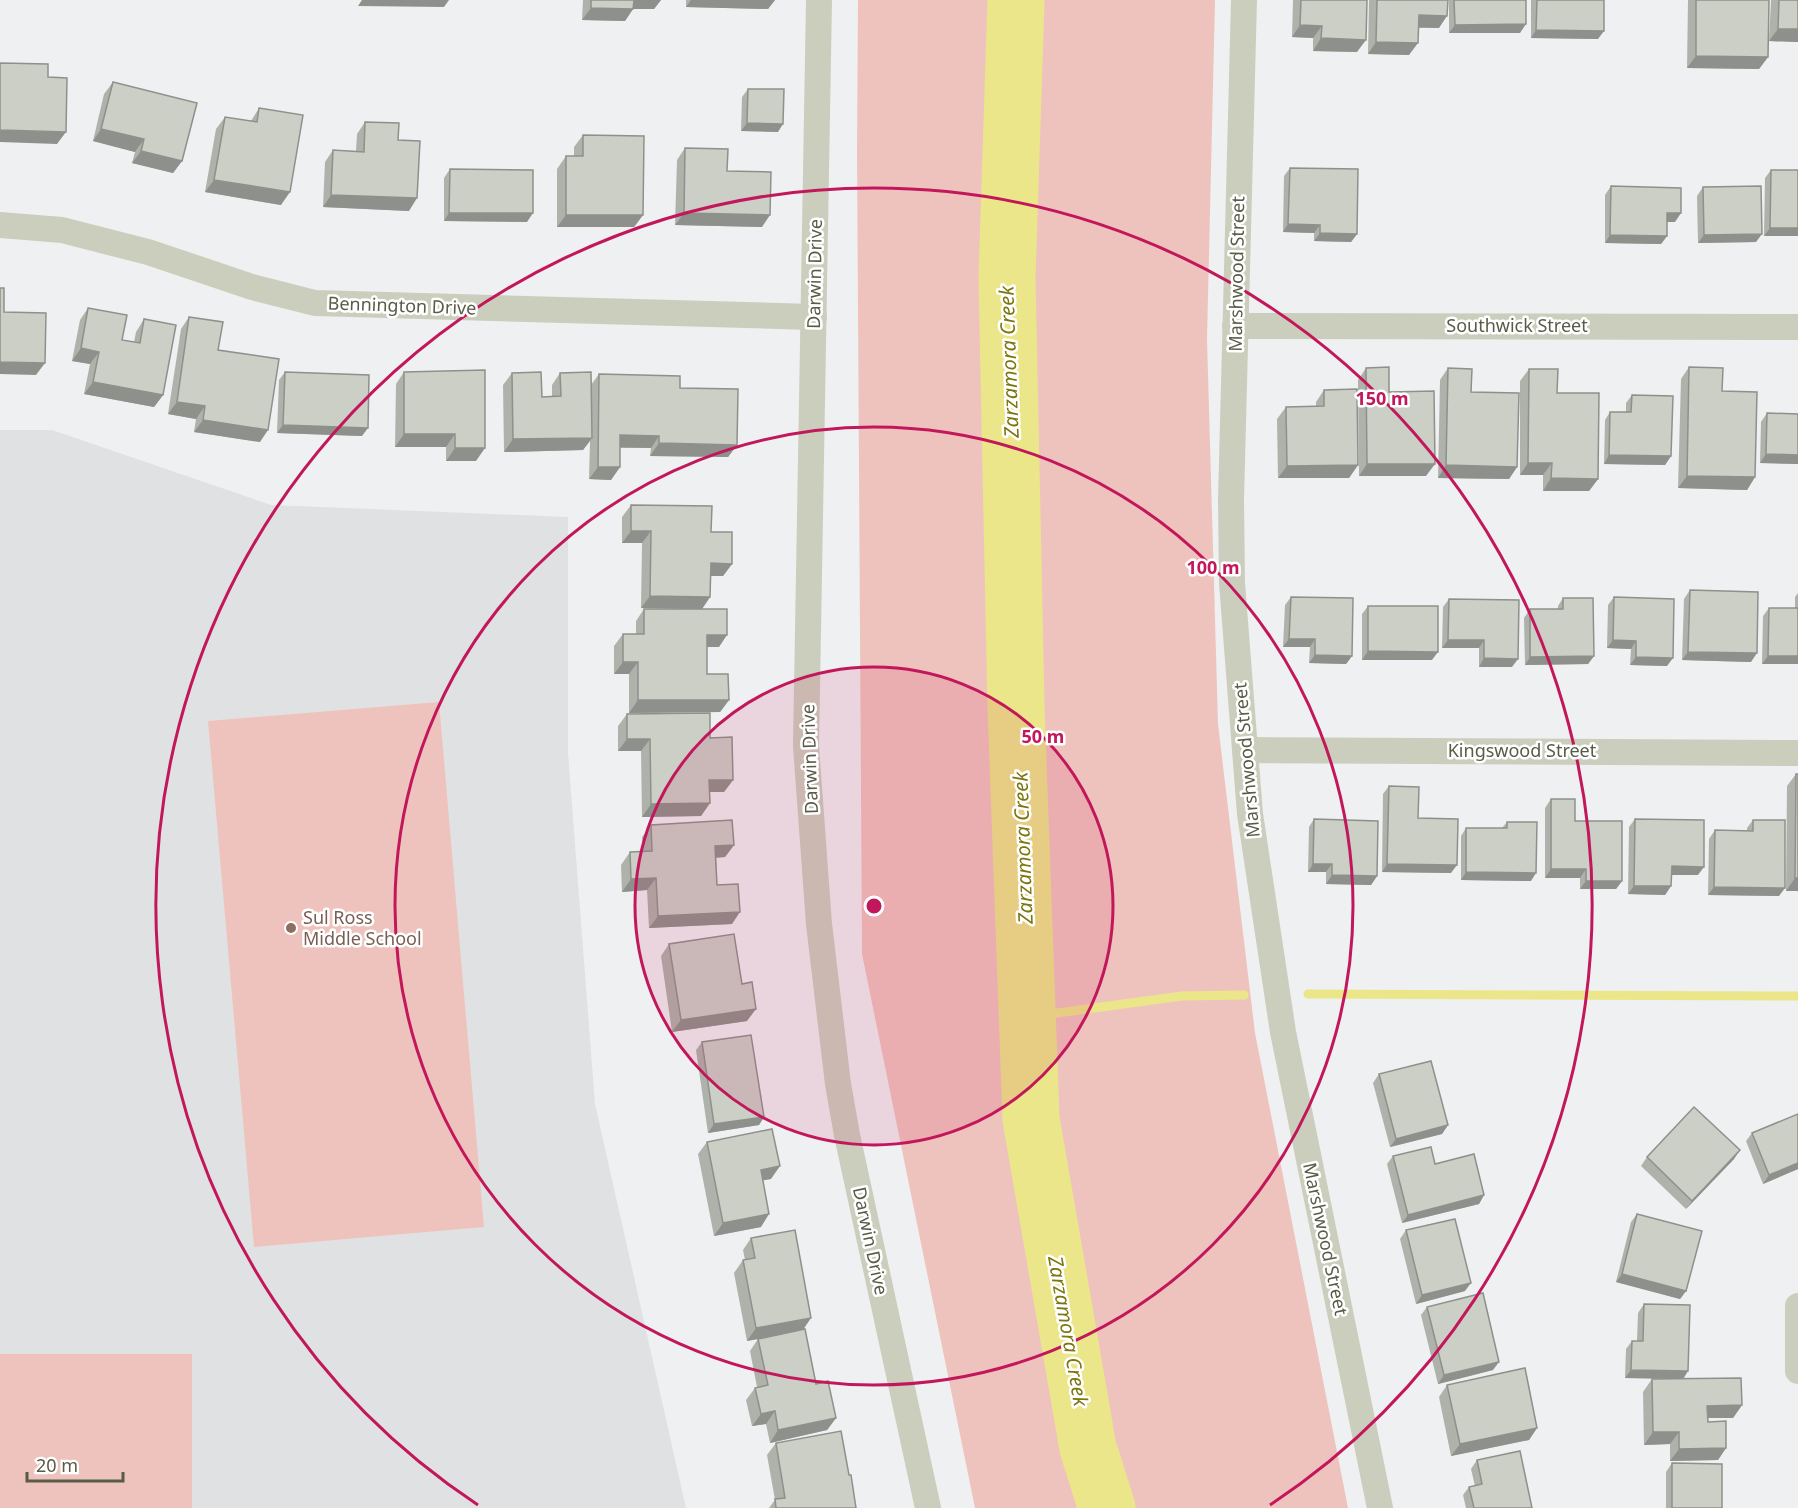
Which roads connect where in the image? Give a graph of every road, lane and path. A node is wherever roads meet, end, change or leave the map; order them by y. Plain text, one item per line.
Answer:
1 (819, 0) edge
2 (1244, 0) edge
3 (0, 225) edge
4 (814, 317) junction
5 (1235, 326) junction
6 (1798, 327) edge
7 (1245, 750) junction
8 (1798, 753) edge
9 (1797, 1306) edge
10 (1798, 1371) edge
11 (928, 1508) edge
12 (1380, 1508) edge

1 - 4 street, Darwin Drive
2 - 5 street, Marshwood Street
3 - 4 street, Bennington Drive
4 - 11 street, Darwin Drive
5 - 6 street, Southwick Street
5 - 7 street, Marshwood Street
7 - 8 street, Kingswood Street
7 - 12 street, Marshwood Street
9 - 10 street

